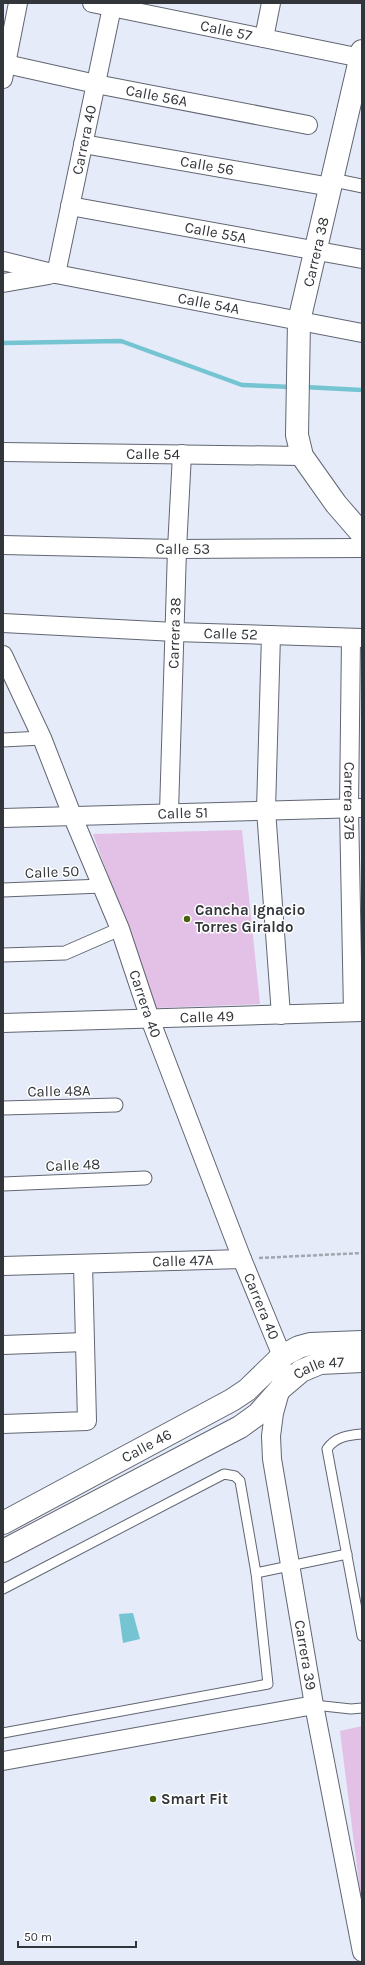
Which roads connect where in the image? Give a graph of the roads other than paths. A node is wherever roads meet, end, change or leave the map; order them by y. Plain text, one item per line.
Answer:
1 (18, 3) edge
2 (92, 3) edge
3 (271, 3) edge
4 (112, 7) junction
5 (264, 38) junction
6 (361, 54) edge
7 (4, 71) edge
8 (96, 84) junction
9 (355, 111) edge
10 (308, 125) dead end
11 (83, 144) junction
12 (332, 184) junction
13 (362, 186) edge
14 (70, 206) junction
15 (317, 249) junction
16 (362, 259) edge
17 (3, 260) edge
18 (56, 274) junction
19 (3, 283) edge
20 (299, 321) junction
21 (362, 333) edge
22 (3, 452) edge
23 (182, 454) junction
24 (302, 456) junction
25 (362, 534) edge
26 (3, 545) edge
27 (362, 548) edge
28 (177, 549) junction
29 (3, 623) edge
30 (175, 632) junction
31 (272, 635) junction
32 (357, 638) edge
33 (3, 655) edge
34 (42, 738) junction
35 (3, 740) edge
36 (355, 808) edge
37 (266, 810) junction
38 (170, 812) junction
39 (72, 815) junction
40 (3, 818) edge
41 (102, 886) junction
42 (3, 890) edge
43 (120, 929) junction
44 (3, 955) edge
45 (358, 1012) edge
46 (281, 1015) junction
47 (150, 1019) junction
48 (3, 1023) edge
49 (116, 1105) dead end
50 (3, 1108) edge
51 (145, 1178) dead end
52 (3, 1184) edge
53 (242, 1259) junction
54 (83, 1264) junction
55 (3, 1266) edge
56 (85, 1342) junction
57 (362, 1342) edge
58 (3, 1345) edge
59 (282, 1356) junction
60 (362, 1361) edge
61 (281, 1388) junction
62 (3, 1424) edge
63 (362, 1434) edge
64 (3, 1524) edge
65 (3, 1550) edge
66 (347, 1554) junction
67 (290, 1565) junction
68 (256, 1573) junction
69 (3, 1589) edge
70 (362, 1636) edge
71 (314, 1705) junction
72 (362, 1708) edge
73 (3, 1733) edge
74 (3, 1761) edge
75 (362, 1952) edge

1 - 7 street
2 - 4 street, Calle 57
3 - 5 street
4 - 5 street, Calle 57
4 - 8 street, Carrera 40
5 - 6 street, Calle 57
6 - 9 main road, Carrera 38
7 - 8 street, Calle 56A
8 - 10 street, Calle 56A
8 - 11 street, Carrera 40
9 - 12 main road, Carrera 38
11 - 12 street, Calle 56
11 - 14 street, Carrera 40
12 - 13 street, Calle 56
12 - 15 main road, Carrera 38
14 - 15 street, Calle 55A
14 - 18 street, Carrera 40
15 - 16 street, Calle 55A
15 - 20 main road, Carrera 38
17 - 18 street, Calle 54A
18 - 19 street
18 - 20 street, Calle 54A
20 - 21 street, Calle 54A
20 - 24 main road, Carrera 38
22 - 23 street, Calle 54
23 - 24 street, Calle 54
23 - 28 street, Carrera 38
24 - 25 main road
26 - 28 street, Calle 53
27 - 28 street, Calle 53
28 - 30 street, Carrera 38
29 - 30 street, Calle 52
30 - 31 street, Calle 52
30 - 38 street, Carrera 38
31 - 32 street, Calle 52
31 - 37 street
32 - 36 street, Carrera 37B
33 - 34 street, Carrera 40
34 - 35 street
34 - 39 street, Carrera 40
36 - 37 street, Calle 51
36 - 45 street, Carrera 37B
37 - 38 street, Calle 51
37 - 46 street
38 - 39 street, Calle 51
39 - 40 street, Calle 51
39 - 41 street, Carrera 40
41 - 42 street, Calle 50
41 - 43 street, Carrera 40
43 - 44 street
43 - 47 street, Carrera 40
45 - 46 street, Calle 49
46 - 47 street, Calle 49
47 - 48 street, Calle 49
47 - 53 street, Carrera 40
49 - 50 street, Calle 48A
51 - 52 street, Calle 48
53 - 54 street, Calle 47A
53 - 59 street, Carrera 40
54 - 55 street, Calle 47A
54 - 56 street
56 - 58 street
56 - 62 street
57 - 59 main road, Calle 47
59 - 61 street, Carrera 39
59 - 64 main road, Calle 46
60 - 61 main road, Calle 47
61 - 65 main road, Calle 46
61 - 67 street, Carrera 39
63 - 66 lane
66 - 67 lane
66 - 70 lane
67 - 68 lane
67 - 71 street, Carrera 39
68 - 69 lane
68 - 73 lane
71 - 72 lane
71 - 74 street
71 - 75 street, Carrera 39

